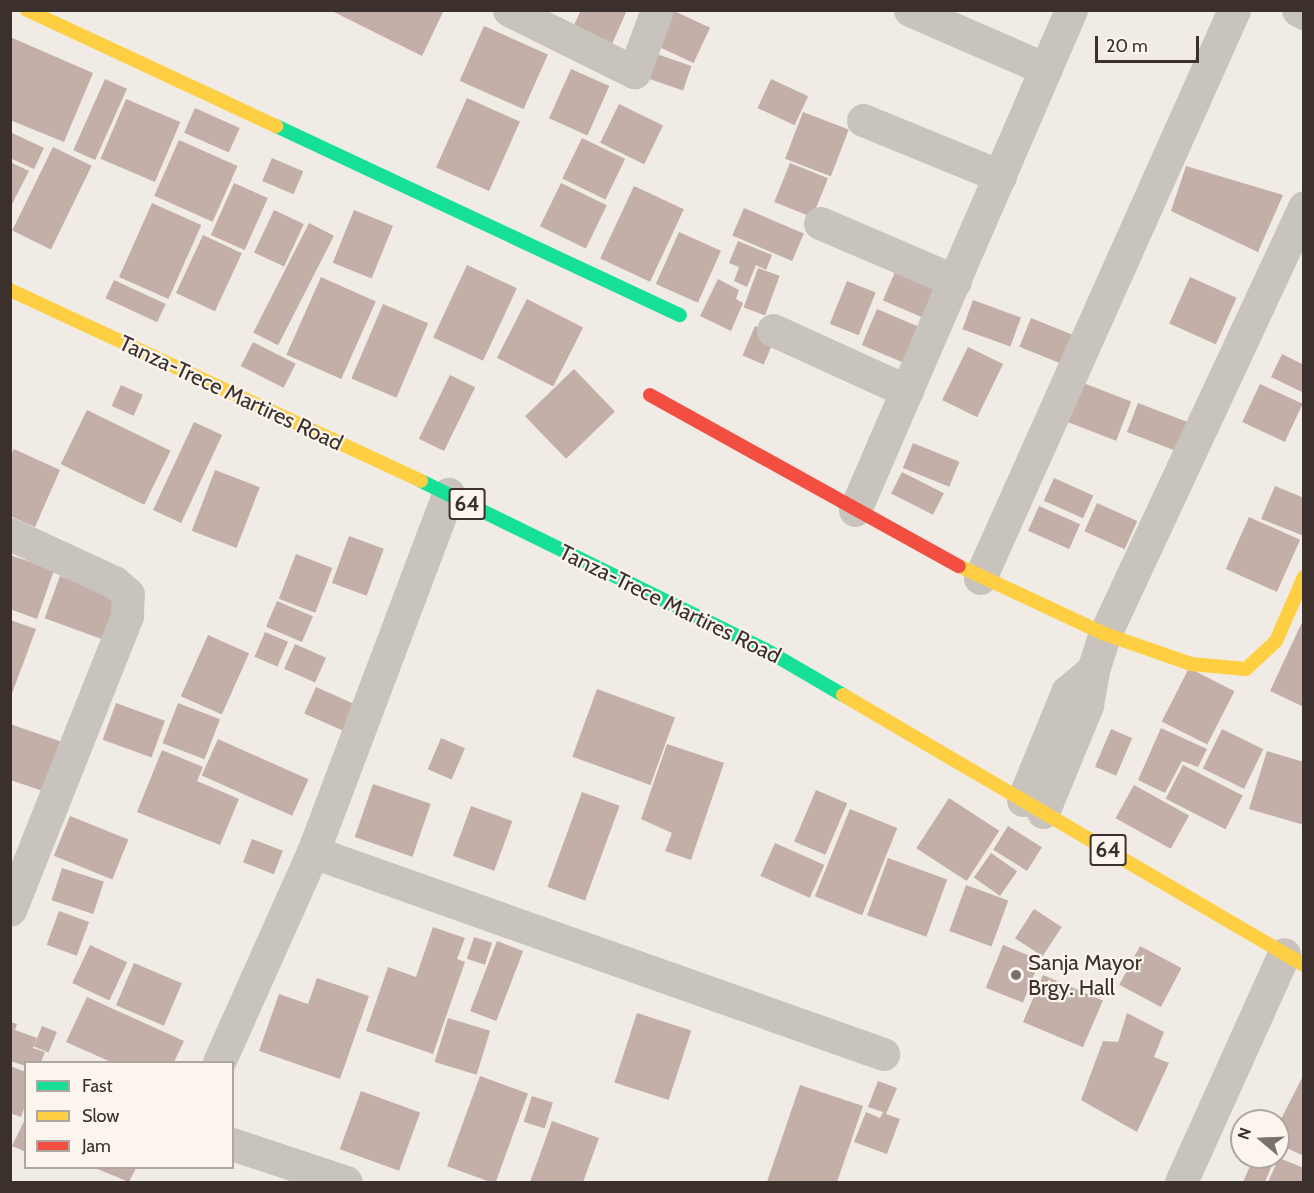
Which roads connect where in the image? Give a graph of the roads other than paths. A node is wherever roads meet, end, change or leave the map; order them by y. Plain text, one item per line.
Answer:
1 (27, 10) edge
2 (509, 10) edge
3 (657, 10) edge
4 (910, 10) edge
5 (1071, 10) edge
6 (1234, 10) edge
7 (1298, 10) edge
8 (1304, 13) edge
9 (1046, 69) junction
10 (863, 120) dead end
11 (1000, 176) junction
12 (1304, 207) edge
13 (820, 223) dead end
14 (955, 281) junction
15 (10, 290) edge
16 (681, 315) dead end
17 (773, 330) dead end
18 (907, 391) junction
19 (650, 395) dead end
20 (448, 494) junction
21 (855, 510) junction
22 (10, 534) edge
23 (1304, 577) edge
24 (980, 578) junction
25 (1105, 634) junction
26 (1033, 806) junction
27 (314, 852) junction
28 (10, 910) edge
29 (1294, 959) edge
30 (883, 1054) dead end
31 (219, 1061) edge
32 (234, 1144) edge
33 (346, 1182) edge
34 (1181, 1182) edge

1 - 16 street
2 - 3 street
4 - 9 street
5 - 9 street
6 - 24 street
7 - 8 street
9 - 11 street
10 - 11 street
11 - 14 street
12 - 25 street
13 - 14 street
14 - 18 street
15 - 20 street, Tanza-Trece Martires Road / 64
17 - 18 street
18 - 21 street
19 - 21 street
20 - 26 street, Tanza-Trece Martires Road / 64
20 - 27 street
21 - 24 street
22 - 28 street
23 - 25 street
24 - 25 street
25 - 26 street
26 - 29 street, Tanza-Trece Martires Road / 64
27 - 30 street
27 - 31 street
29 - 34 street
32 - 33 street

